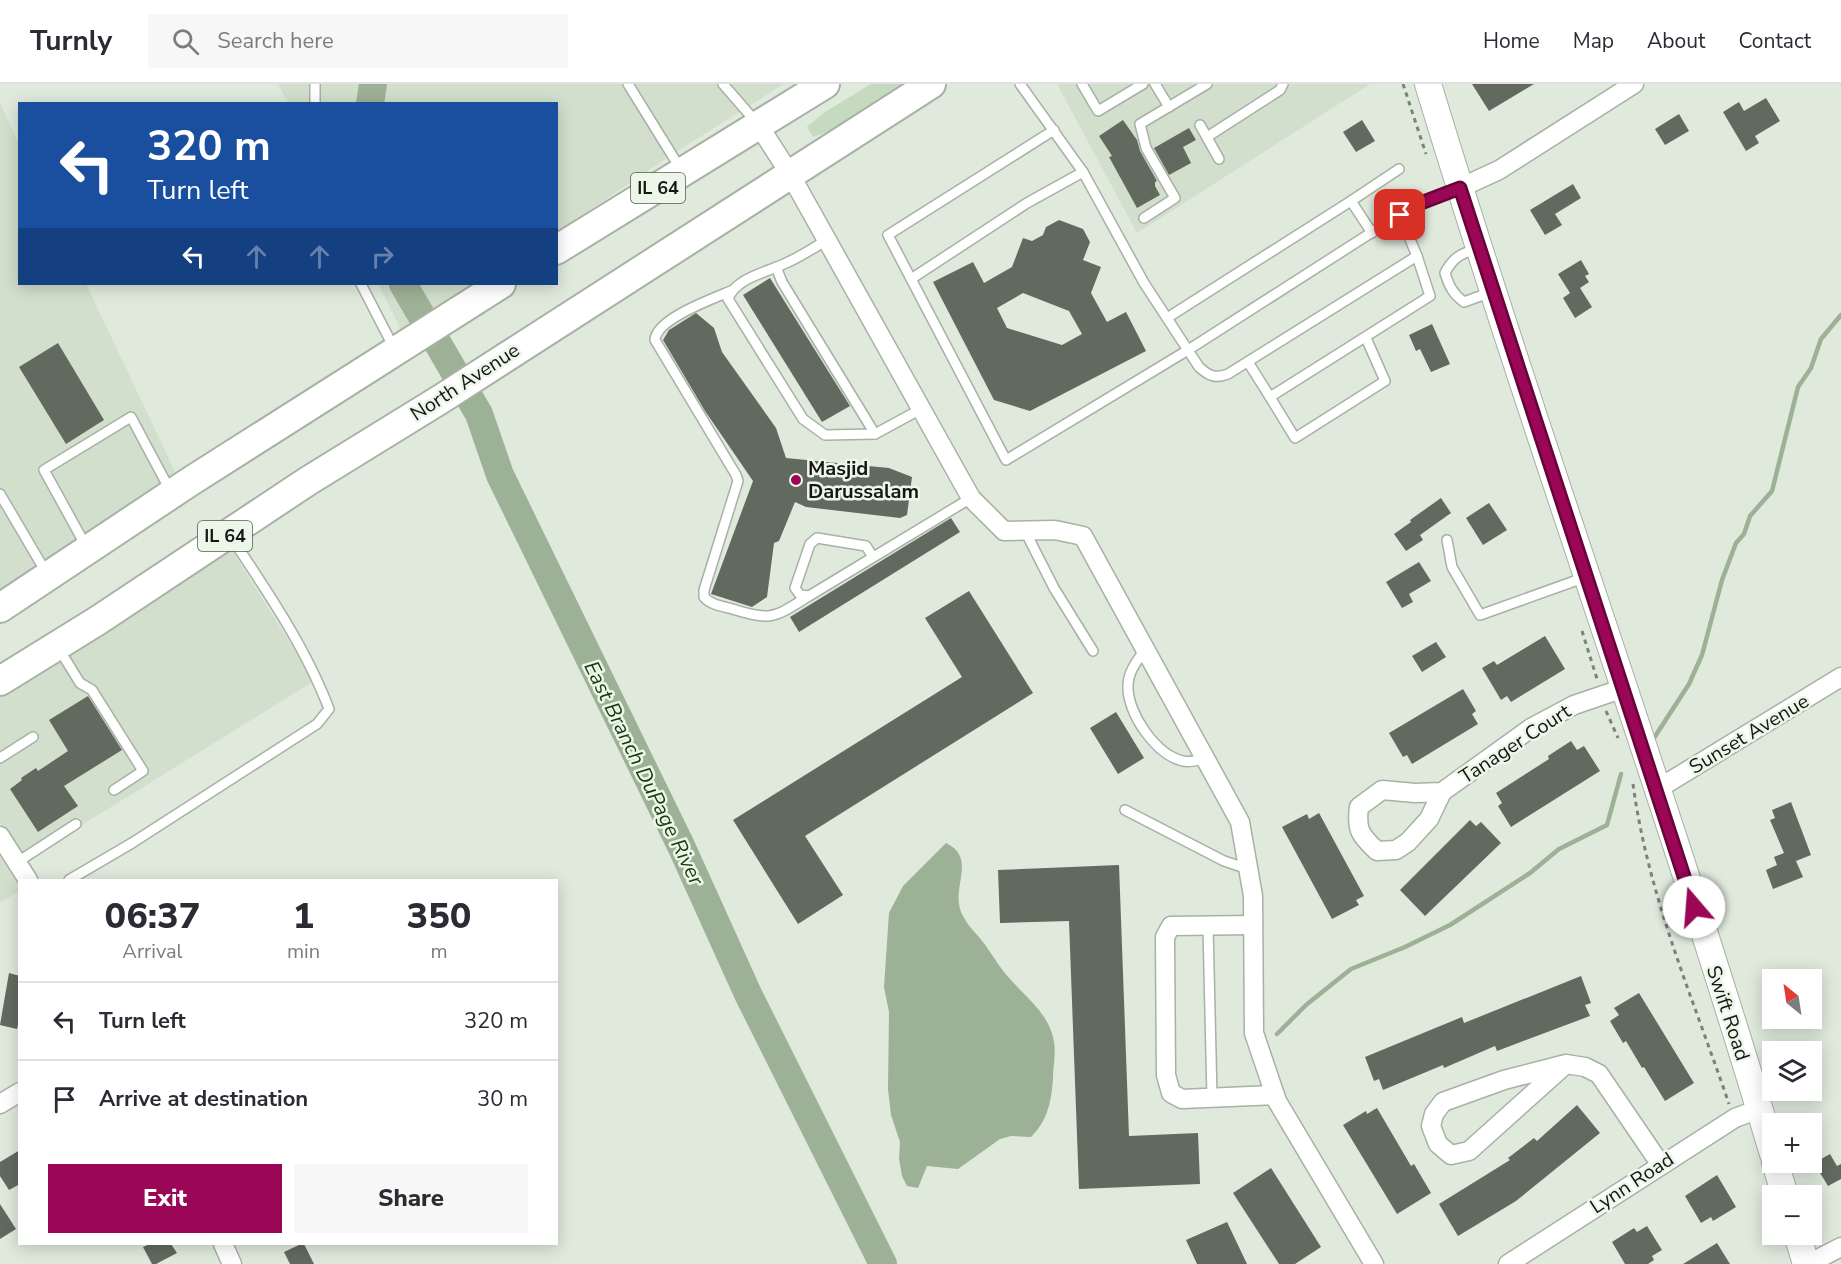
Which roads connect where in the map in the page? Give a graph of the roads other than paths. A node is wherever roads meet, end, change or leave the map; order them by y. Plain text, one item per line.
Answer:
1 (315, 84) edge
2 (628, 84) edge
3 (723, 84) edge
4 (825, 84) edge
5 (931, 84) edge
6 (1020, 84) edge
7 (1082, 84) edge
8 (1143, 84) edge
9 (1155, 84) edge
10 (1207, 84) edge
11 (1283, 84) edge
12 (1428, 84) edge
13 (1635, 84) edge
14 (315, 102) edge
15 (1169, 107) junction
16 (1200, 125) dead end
17 (759, 126) junction
18 (1054, 130) junction
19 (1207, 137) junction
20 (1219, 159) dead end
21 (1399, 169) dead end
22 (1083, 172) junction
23 (683, 173) junction
24 (790, 174) junction
25 (1460, 188) junction
26 (1351, 201) junction
27 (1400, 215) junction
28 (1144, 219) dead end
29 (1372, 233) junction
30 (827, 240) junction
31 (1479, 248) junction
32 (558, 249) edge
33 (1417, 256) junction
34 (776, 267) junction
35 (911, 279) junction
36 (362, 285) edge
37 (499, 285) edge
38 (730, 291) junction
39 (1494, 291) junction
40 (1167, 318) junction
41 (1366, 338) junction
42 (395, 350) junction
43 (1188, 350) junction
44 (1248, 362) junction
45 (1270, 397) junction
46 (921, 409) junction
47 (875, 434) junction
48 (0, 494) edge
49 (172, 494) junction
50 (971, 498) junction
51 (1025, 531) junction
52 (229, 533) junction
53 (1447, 540) dead end
54 (88, 550) junction
55 (873, 557) junction
56 (49, 576) junction
57 (1588, 576) junction
58 (809, 596) junction
59 (2, 602) edge
60 (57, 646) junction
61 (1146, 648) junction
62 (1093, 651) dead end
63 (1841, 677) edge
64 (0, 681) edge
65 (1624, 688) junction
66 (33, 737) dead end
67 (0, 758) edge
68 (1206, 758) junction
69 (1644, 786) junction
70 (114, 790) dead end
71 (1442, 792) junction
72 (1125, 810) dead end
73 (76, 824) dead end
74 (0, 836) edge
75 (16, 863) junction
76 (1248, 868) junction
77 (27, 879) edge
78 (71, 879) edge
79 (1253, 925) junction
80 (1208, 926) junction
81 (1566, 1064) junction
82 (18, 1093) edge
83 (1275, 1095) junction
84 (1212, 1098) junction
85 (0, 1104) edge
86 (1759, 1109) junction
87 (1762, 1119) edge
88 (1661, 1165) junction
89 (223, 1245) edge
90 (1801, 1245) edge
91 (1841, 1247) edge
92 (232, 1264) edge
93 (1374, 1264) edge
94 (1508, 1264) edge
95 (1807, 1264) edge

1 - 14 lane
2 - 23 lane
3 - 17 lane
4 - 17 main road, IL 64
5 - 24 main road, North Avenue / IL 64
6 - 18 lane
7 - 8 lane
9 - 15 lane
10 - 15 lane
11 - 19 lane
12 - 25 street, Swift Road
13 - 25 street
15 - 28 lane
16 - 19 lane
17 - 23 main road, IL 64
17 - 24 street
18 - 22 lane
18 - 35 lane
19 - 20 lane
21 - 26 lane
22 - 35 lane
22 - 40 lane
23 - 32 main road, IL 64
24 - 30 street
24 - 52 main road, North Avenue / IL 64
25 - 27 lane
25 - 31 street, Swift Road
26 - 29 lane
26 - 40 lane
27 - 29 lane
27 - 33 lane
29 - 43 lane
30 - 34 lane
30 - 46 street
31 - 39 street, Swift Road
31 - 39 lane
33 - 41 lane
33 - 44 lane
34 - 38 lane
34 - 47 lane
35 - 43 lane
36 - 42 lane
37 - 42 main road
38 - 47 lane
38 - 58 lane
39 - 57 street, Swift Road
40 - 43 lane
41 - 45 lane
41 - 45 lane
42 - 49 main road
43 - 44 lane
44 - 45 lane
46 - 47 lane
46 - 50 street
48 - 56 lane
49 - 54 main road
49 - 54 lane
50 - 51 street
50 - 55 lane
51 - 61 street
51 - 62 lane
52 - 60 main road, North Avenue / IL 64
52 - 78 lane
53 - 57 lane
54 - 56 main road
55 - 58 lane
55 - 58 lane
56 - 59 main road
57 - 65 street, Swift Road
60 - 64 main road, North Avenue / IL 64
60 - 70 lane
61 - 68 street
61 - 68 lane
63 - 69 street, Sunset Avenue
65 - 69 street, Swift Road
65 - 71 street, Tanager Court
66 - 67 lane
68 - 76 street
69 - 86 street, Swift Road
71 - 71 street, Tanager Court
72 - 76 lane
73 - 75 lane
74 - 75 street
75 - 77 street
76 - 79 street
79 - 80 street
79 - 83 street
80 - 84 lane
80 - 84 street
81 - 81 street
81 - 88 street
82 - 85 street
83 - 84 street
83 - 93 street
86 - 87 street, Swift Road
86 - 88 street, Lynn Road
88 - 94 street, Lynn Road
89 - 92 street
90 - 95 street
91 - 95 street

